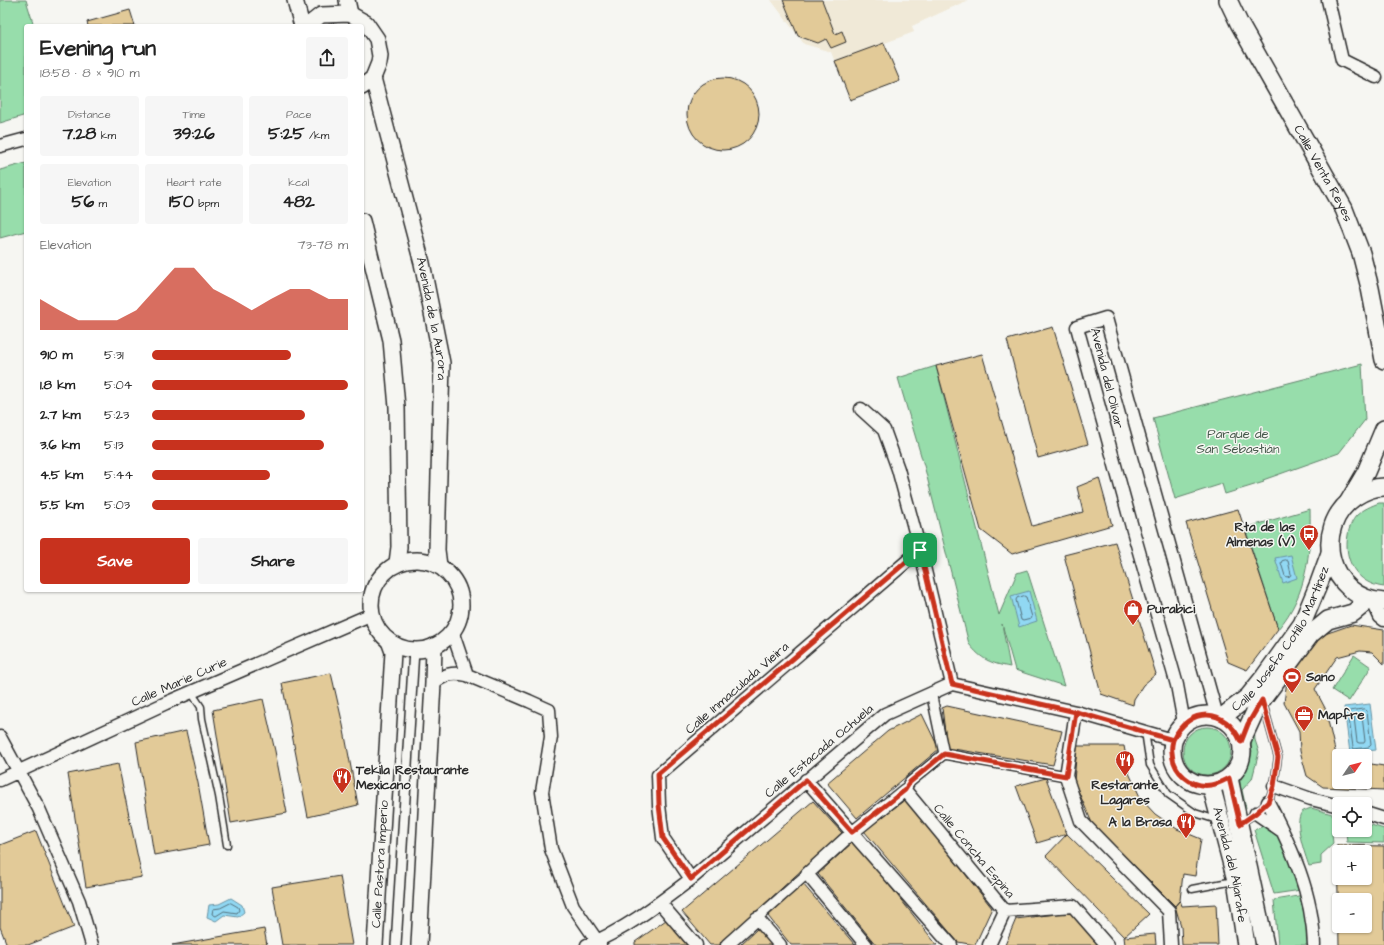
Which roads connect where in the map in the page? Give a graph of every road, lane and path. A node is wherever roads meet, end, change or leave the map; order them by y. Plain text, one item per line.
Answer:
1 (295, 0) edge
2 (1228, 0) edge
3 (1328, 0) edge
4 (349, 7) edge
5 (301, 24) edge
6 (310, 24) edge
7 (1376, 77) dead end
8 (367, 82) edge
9 (24, 140) edge
10 (0, 146) edge
11 (364, 229) edge
12 (1384, 360) edge
13 (861, 409) dead end
14 (1384, 429) edge
15 (1384, 487) edge
16 (1348, 502) junction
17 (920, 550) junction
18 (1330, 553) junction
19 (397, 563) junction
20 (439, 566) junction
21 (1375, 601) edge
22 (372, 614) junction
23 (1384, 620) edge
24 (452, 631) junction
25 (389, 641) junction
26 (434, 646) junction
27 (414, 650) junction
28 (467, 675) junction
29 (434, 683) junction
30 (952, 684) junction
31 (191, 692) junction
32 (931, 692) junction
33 (1262, 700) junction
34 (1076, 712) junction
35 (1219, 717) junction
36 (1184, 723) junction
37 (1145, 731) junction
38 (0, 737) edge
39 (1173, 740) junction
40 (1241, 742) junction
41 (944, 754) junction
42 (19, 771) junction
43 (1066, 776) junction
44 (1229, 778) junction
45 (0, 780) edge
46 (806, 780) junction
47 (1211, 785) junction
48 (1274, 786) junction
49 (905, 790) junction
50 (1268, 802) junction
51 (1332, 804) edge
52 (1256, 813) junction
53 (1372, 816) edge
54 (1384, 819) edge
55 (1220, 821) junction
56 (1240, 824) junction
57 (852, 832) junction
58 (1283, 832) junction
59 (227, 845) dead end
60 (807, 874) junction
61 (691, 879) junction
62 (1236, 880) junction
63 (1192, 889) dead end
64 (660, 903) junction
65 (1005, 911) junction
66 (757, 918) junction
67 (594, 944) edge
68 (92, 945) edge
69 (375, 945) edge
70 (396, 945) edge
71 (419, 945) edge
72 (696, 945) edge
73 (727, 945) edge
74 (780, 945) edge
75 (866, 945) edge
76 (951, 945) edge
77 (988, 945) edge
78 (1107, 945) edge
79 (1171, 945) edge
80 (1246, 945) edge
81 (1265, 945) edge
82 (1314, 945) edge

1 - 5 street
2 - 12 main road, Calle Venta Reyes
3 - 7 street
4 - 6 street
4 - 8 street
8 - 20 street, Avenida de la Aurora
9 - 10 street
11 - 19 street
13 - 17 street
14 - 16 main road
15 - 16 main road
16 - 18 main road
17 - 30 street
17 - 61 street, Calle Inmaculada Vieira
18 - 21 main road
18 - 35 main road, Calle Josefa Cotillo Martínez
19 - 20 street
19 - 22 street
20 - 24 street
21 - 23 street
21 - 33 main road, Calle Josefa Cotillo Martínez
22 - 25 street
22 - 31 street, Calle Marie Curie
24 - 26 street
24 - 28 street
25 - 27 street
25 - 69 street, Calle Pastora Imperio
26 - 27 street
26 - 29 street
27 - 70 street
28 - 29 street
28 - 67 street
29 - 71 street
30 - 32 street, Calle Estacada Ochuela
30 - 34 street
31 - 42 street, Calle Marie Curie
31 - 59 lane
32 - 41 street
32 - 46 street, Calle Estacada Ochuela
33 - 40 main road, Calle Josefa Cotillo Martínez
33 - 48 lane
34 - 37 street
34 - 43 street
35 - 36 main road
35 - 36 street, Avenida del Olivar
35 - 40 main road
36 - 39 main road
37 - 39 street
37 - 55 lane
38 - 42 street
39 - 47 main road
40 - 44 main road
41 - 43 street
41 - 49 street
42 - 45 street, Calle Marie Curie
42 - 68 street
43 - 79 street
44 - 47 main road
44 - 56 main road, Avenida del Aljarafe
46 - 57 street
46 - 61 street, Calle Estacada Ochuela
47 - 55 main road, Avenida del Aljarafe
48 - 50 lane
48 - 51 street
49 - 57 street
49 - 65 street, Calle Concha Espina
50 - 52 lane
50 - 58 street
52 - 56 lane
52 - 58 street
53 - 54 street
55 - 62 main road, Avenida del Aljarafe
56 - 81 main road, Avenida del Aljarafe
57 - 60 street
57 - 76 street
58 - 82 street
60 - 66 street
60 - 75 street
61 - 64 street, Calle Estacada Ochuela
62 - 63 lane
62 - 80 main road, Avenida del Aljarafe
64 - 67 street, Calle Estacada Ochuela
64 - 72 street
65 - 77 street
65 - 78 street, Calle Concha Espina
66 - 73 street
66 - 74 street

